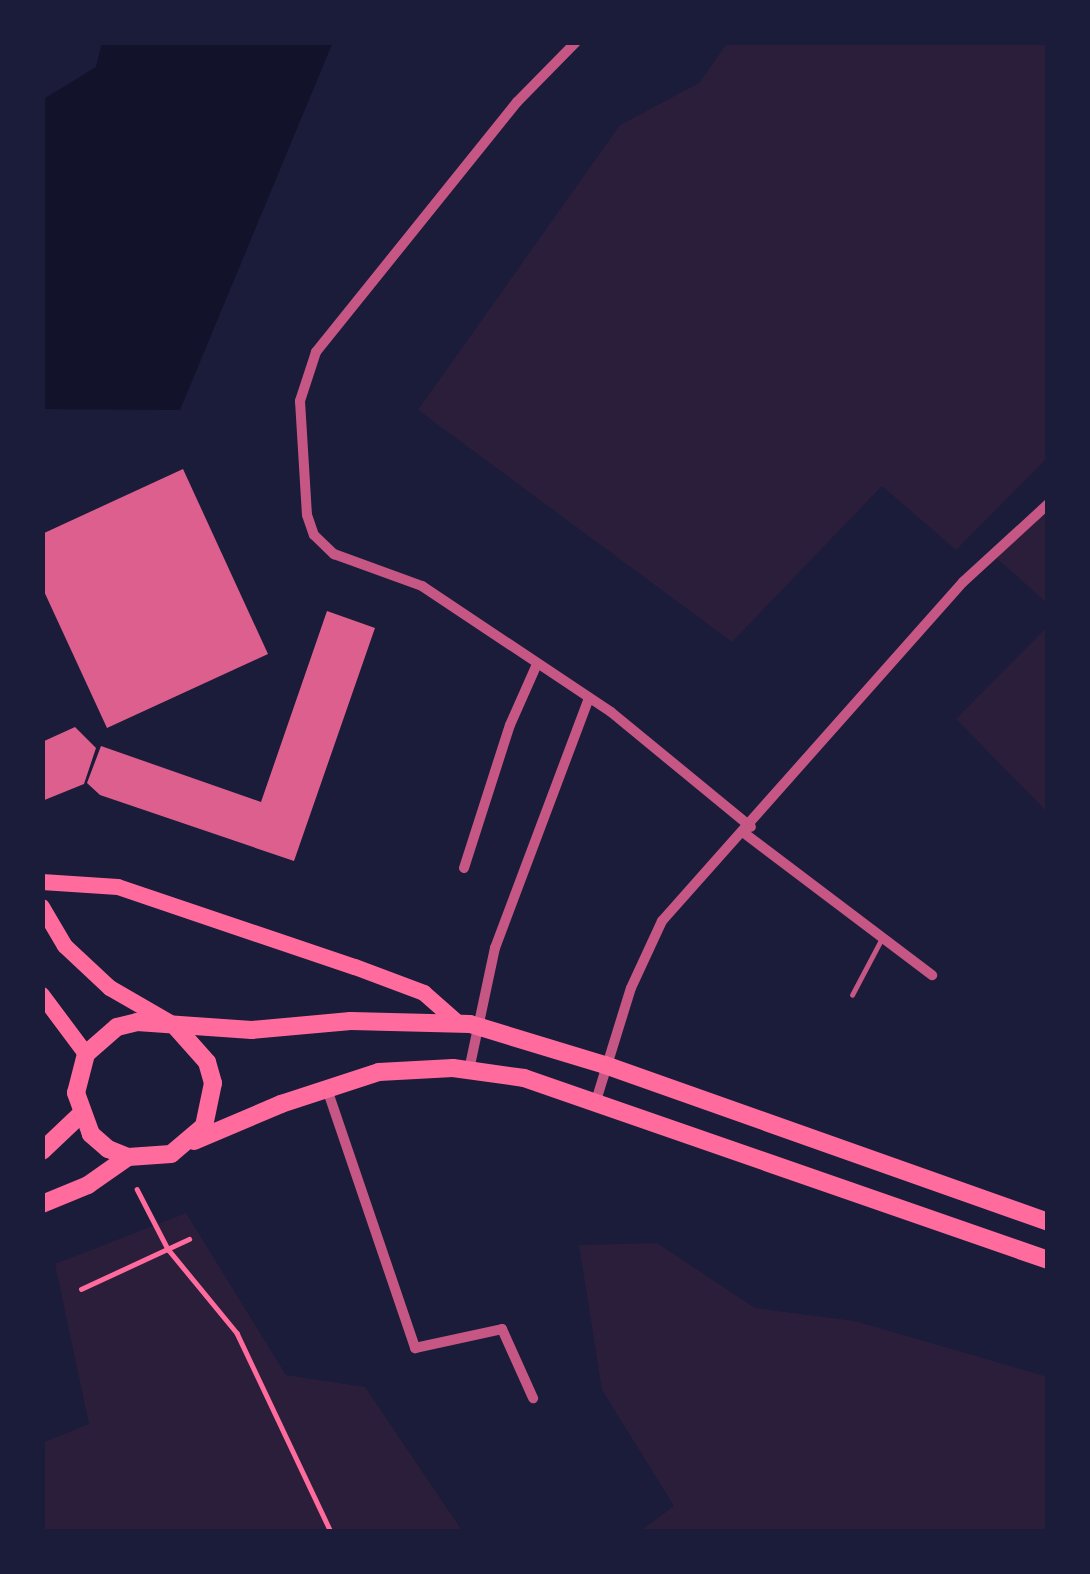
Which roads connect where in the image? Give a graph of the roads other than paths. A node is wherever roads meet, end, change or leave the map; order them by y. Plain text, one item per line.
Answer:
1 (575, 42) edge
2 (1048, 504) edge
3 (537, 664) junction
4 (588, 700) junction
5 (747, 830) junction
6 (464, 868) dead end
7 (42, 882) edge
8 (42, 907) edge
9 (882, 938) junction
10 (932, 975) dead end
11 (42, 995) edge
12 (852, 995) dead end
13 (467, 1024) junction
14 (175, 1026) junction
15 (86, 1054) junction
16 (605, 1065) junction
17 (469, 1070) junction
18 (327, 1089) junction
19 (595, 1105) junction
20 (80, 1115) junction
21 (189, 1143) junction
22 (42, 1150) edge
23 (128, 1157) junction
24 (42, 1204) edge
25 (1048, 1222) edge
26 (1048, 1260) edge
27 (533, 1398) dead end

1 - 3 street
2 - 5 street
3 - 4 street
3 - 6 street
4 - 5 street
4 - 13 street
5 - 9 street
5 - 16 street
7 - 13 main road
8 - 14 main road
9 - 10 street
9 - 12 lane
11 - 15 main road
13 - 14 highway
13 - 16 highway
13 - 17 street
14 - 15 highway
14 - 21 highway
15 - 20 highway
16 - 19 street
16 - 25 highway
17 - 18 highway
17 - 19 highway
18 - 21 highway
18 - 27 street
19 - 26 highway
20 - 22 highway
20 - 23 highway
21 - 23 highway
23 - 24 highway

